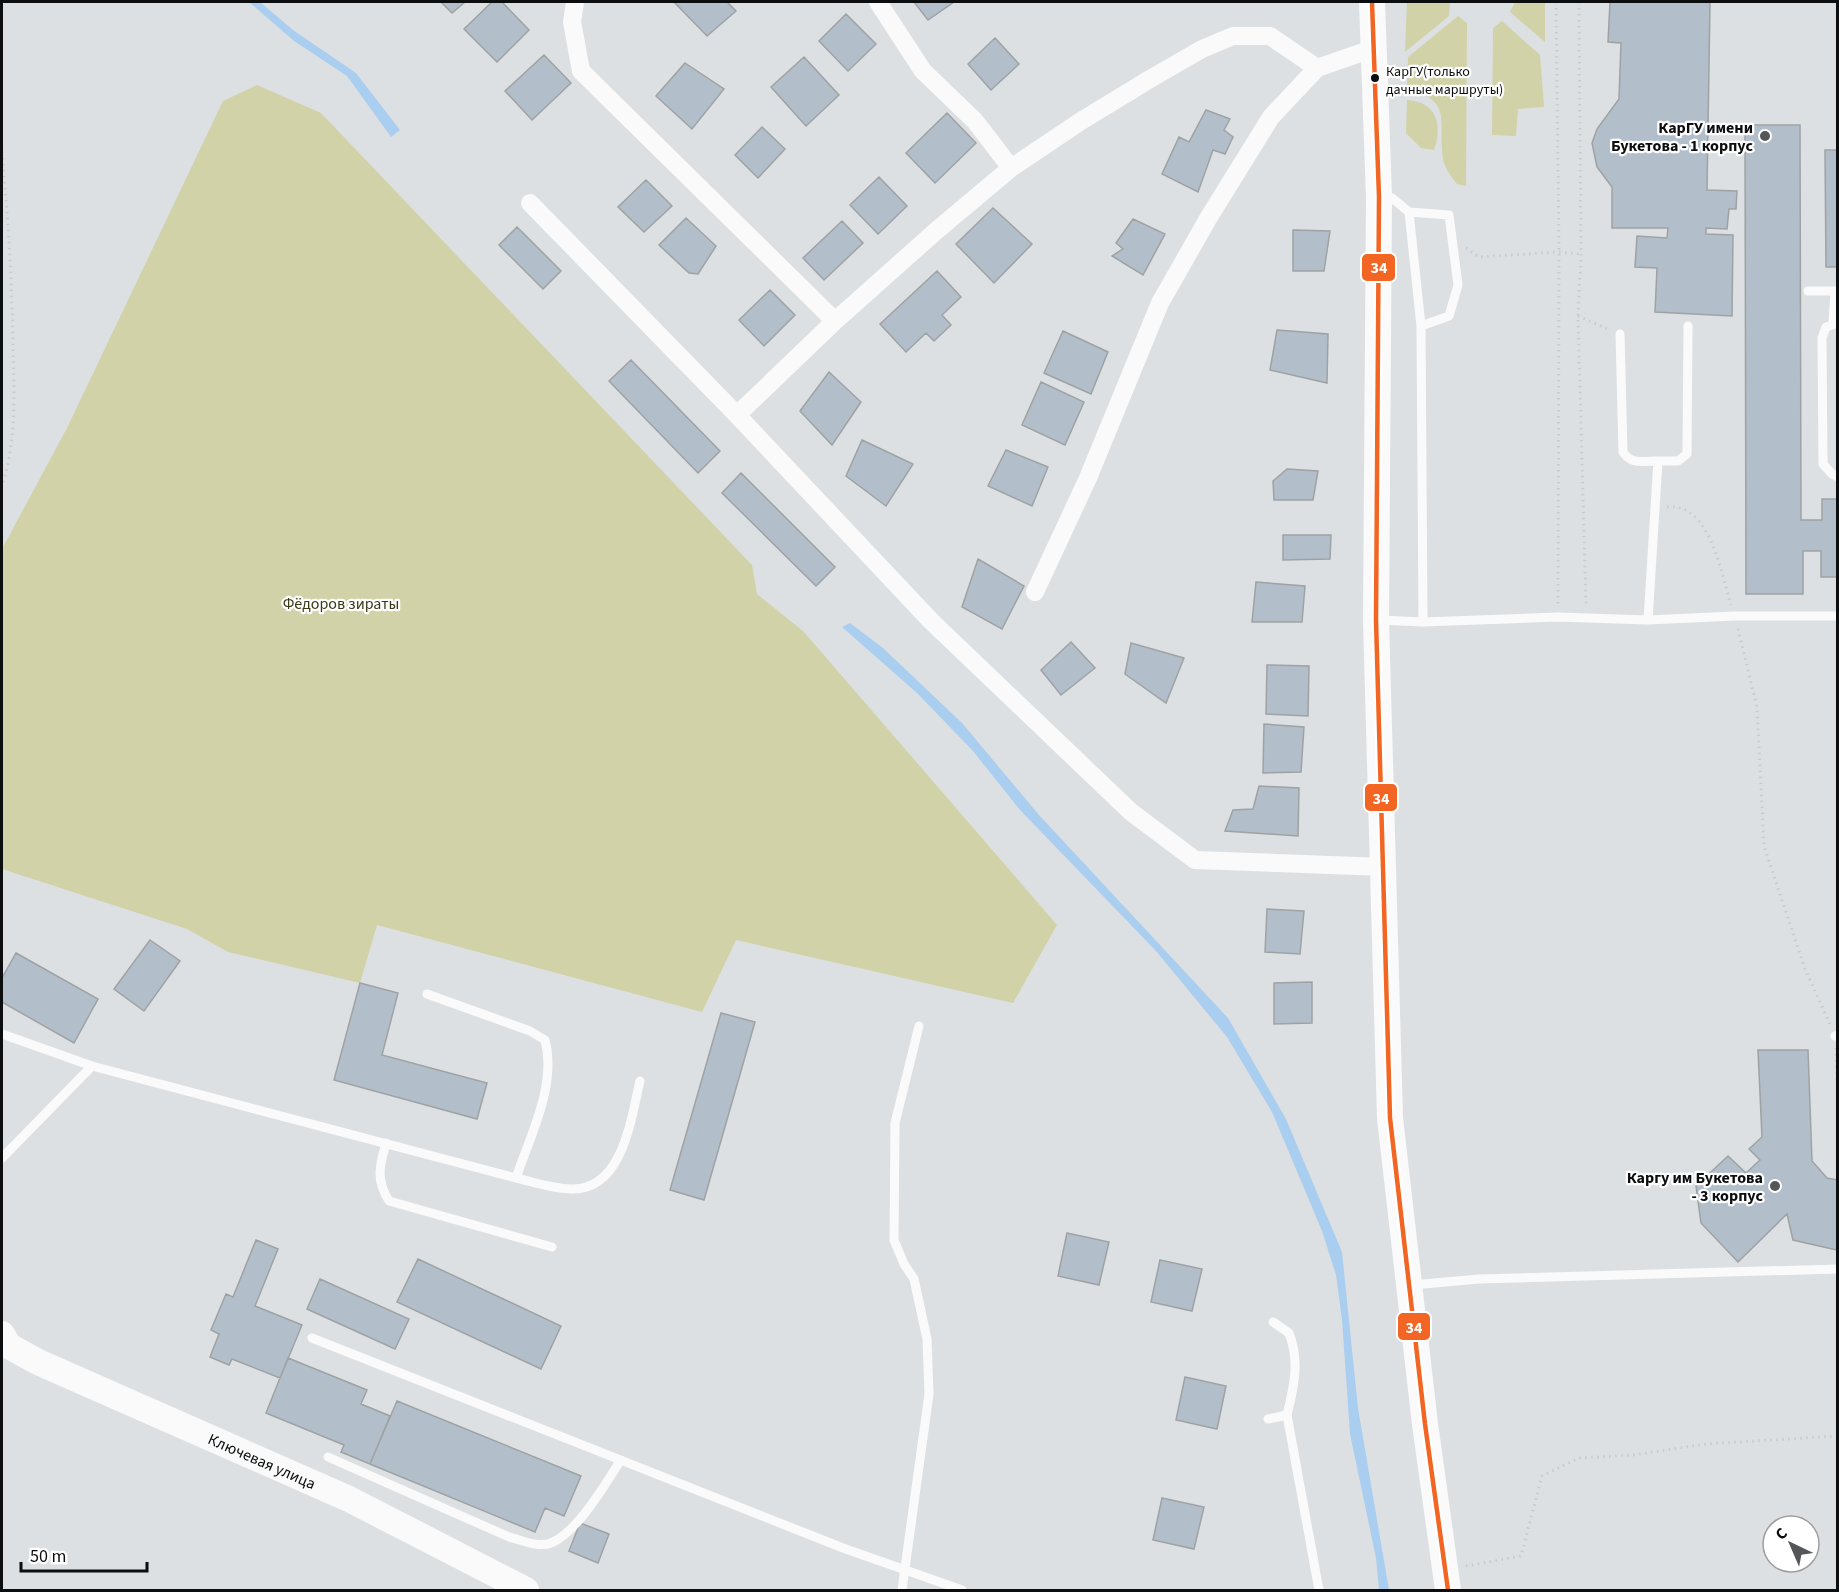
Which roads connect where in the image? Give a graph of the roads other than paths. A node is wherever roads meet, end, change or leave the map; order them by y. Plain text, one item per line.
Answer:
1 (575, 2) edge
2 (878, 2) edge
3 (1372, 2) edge
4 (1372, 49) junction
5 (1317, 68) junction
6 (1011, 168) junction
7 (1379, 197) junction
8 (530, 203) dead end
9 (1409, 212) junction
10 (1808, 291) dead end
11 (1836, 291) edge
12 (834, 321) junction
13 (1835, 323) edge
14 (1421, 326) junction
15 (1688, 326) dead end
16 (1620, 334) road end
17 (737, 415) junction
18 (1658, 461) junction
19 (1838, 477) edge
20 (1035, 592) dead end
21 (1838, 616) edge
22 (1376, 620) junction
23 (1648, 620) junction
24 (1423, 622) junction
25 (1384, 867) junction
26 (427, 994) dead end
27 (920, 1026) dead end
28 (2, 1034) edge
29 (92, 1066) junction
30 (640, 1081) dead end
31 (386, 1143) junction
32 (2, 1158) edge
33 (516, 1178) junction
34 (552, 1247) dead end
35 (1838, 1269) edge
36 (1410, 1285) junction
37 (1273, 1322) dead end
38 (2, 1334) edge
39 (312, 1338) dead end
40 (1287, 1415) junction
41 (1268, 1419) dead end
42 (328, 1457) dead end
43 (621, 1460) junction
44 (907, 1571) junction
45 (1447, 1580) edge
46 (526, 1590) edge
47 (902, 1590) edge
48 (963, 1590) edge
49 (1319, 1590) edge

1 - 12 street
2 - 6 street
3 - 4 street
4 - 5 street
4 - 7 street
5 - 6 street
5 - 20 street
6 - 12 street
7 - 9 lane
7 - 22 street
8 - 17 street
9 - 14 lane
9 - 14 lane
10 - 11 lane
11 - 13 lane
12 - 17 street
13 - 19 lane
14 - 24 lane
15 - 18 lane
16 - 18 lane
17 - 25 street
18 - 23 lane
21 - 23 lane
22 - 24 lane
22 - 25 street
23 - 24 lane
25 - 36 street
26 - 33 lane
27 - 44 lane
28 - 29 lane
29 - 31 lane
29 - 32 lane
30 - 33 lane
31 - 33 lane
31 - 34 lane
35 - 36 lane
36 - 45 street
37 - 40 lane
38 - 46 street, Ключевая улица
39 - 43 lane
40 - 41 lane
40 - 49 lane
42 - 43 lane
43 - 44 lane
44 - 47 lane
44 - 48 lane

